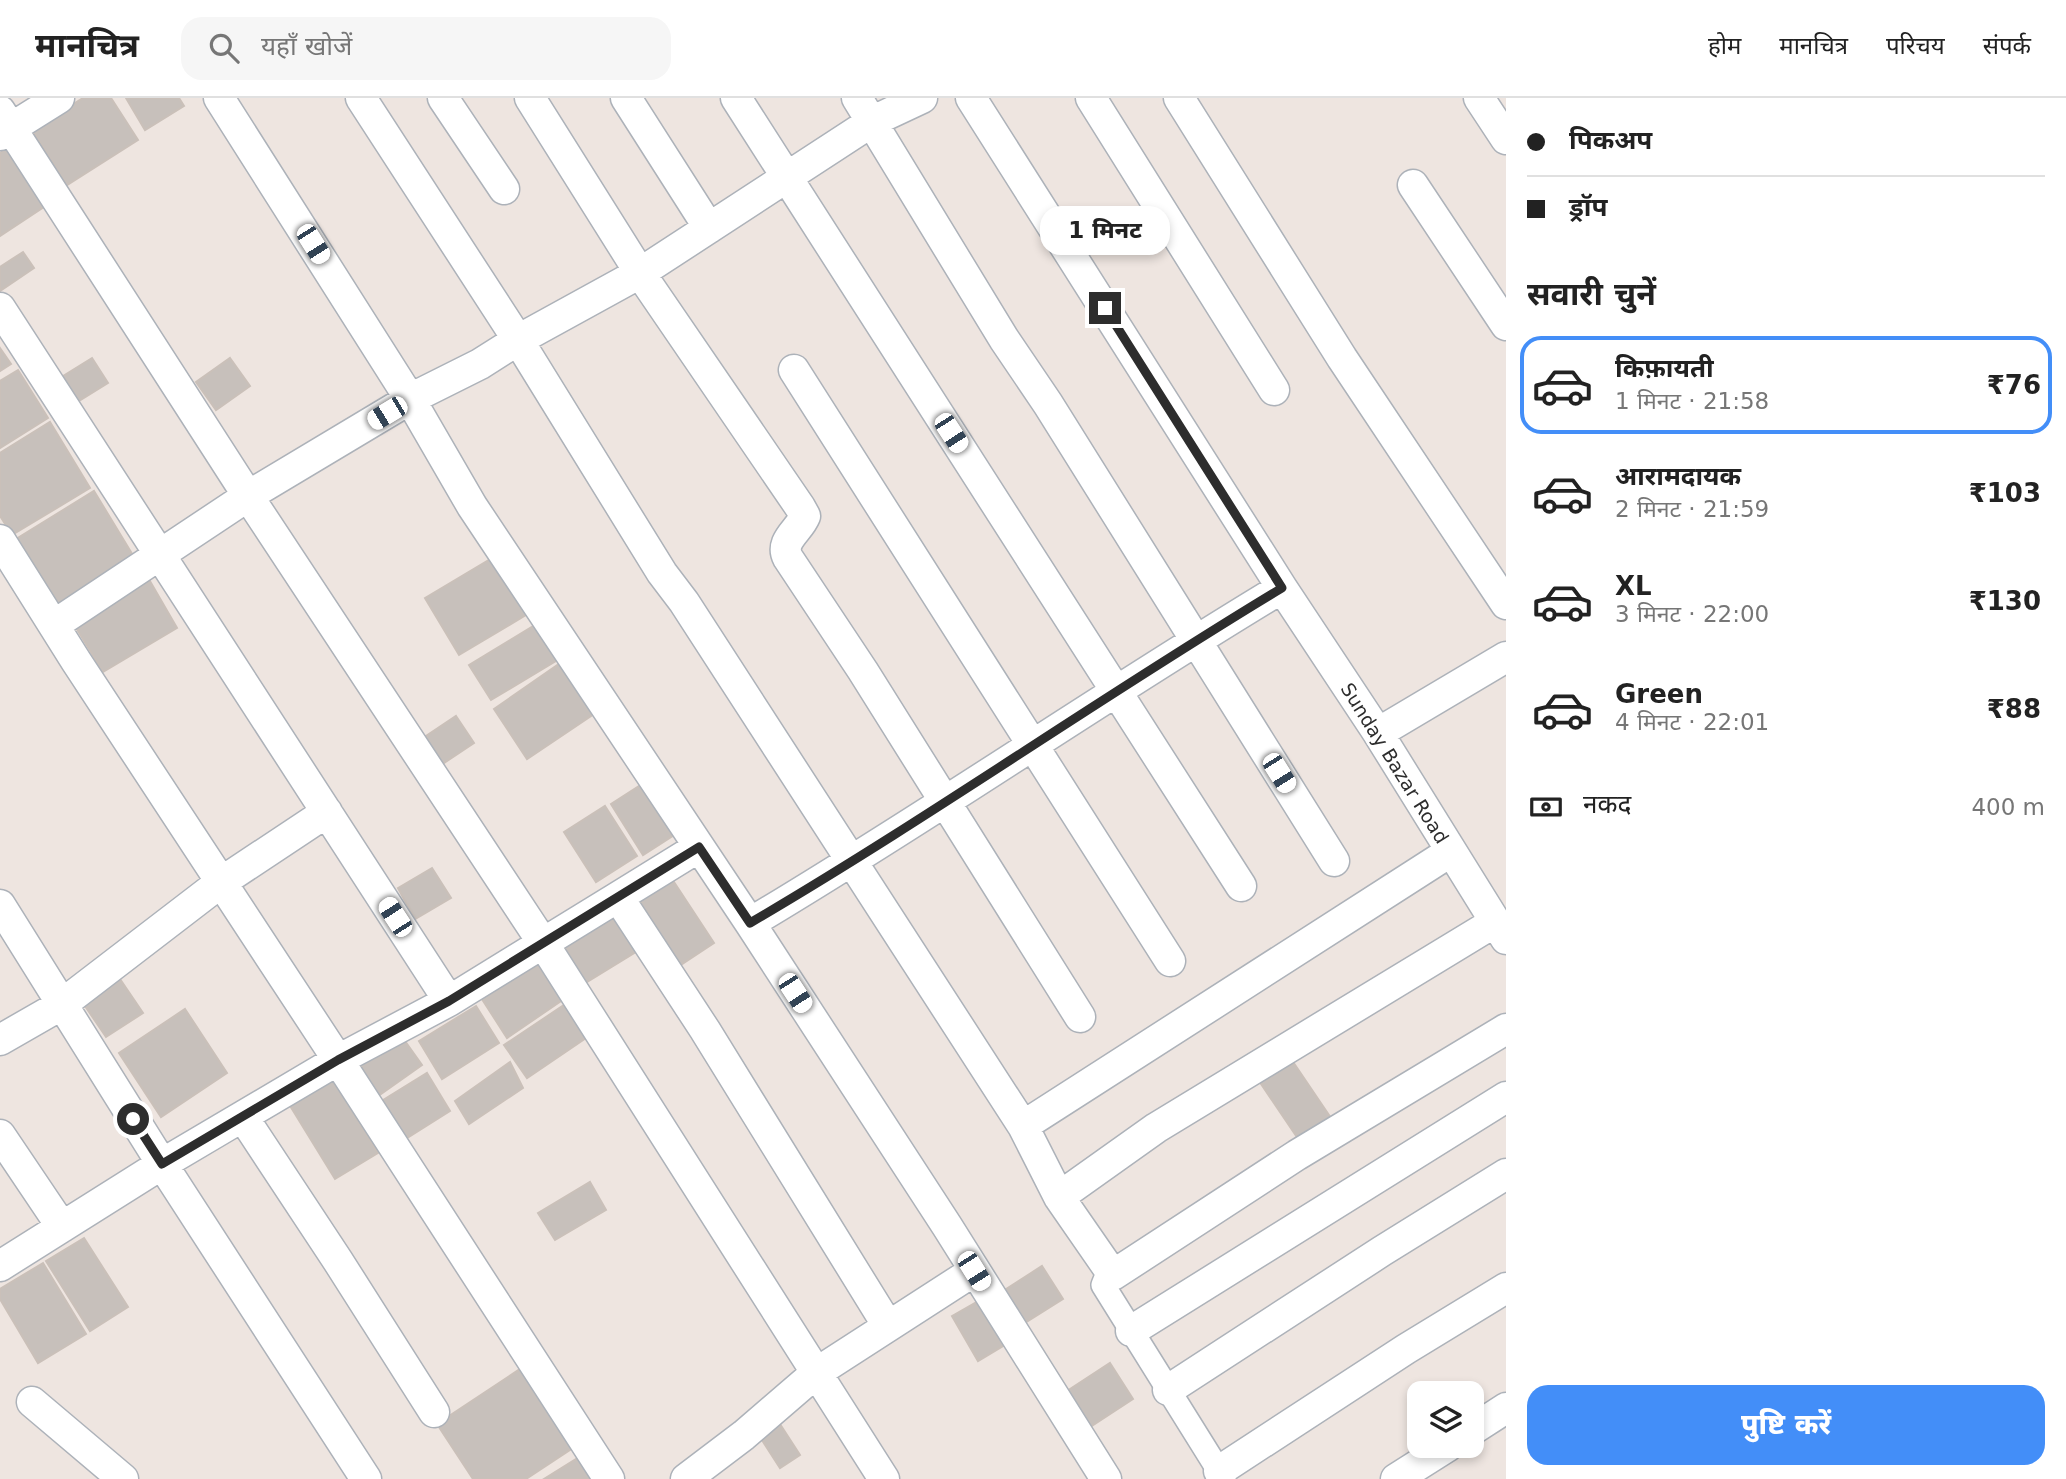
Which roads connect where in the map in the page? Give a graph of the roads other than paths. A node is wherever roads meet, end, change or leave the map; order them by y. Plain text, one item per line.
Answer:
1 (59, 98) edge
2 (219, 98) edge
3 (361, 98) edge
4 (443, 98) edge
5 (530, 98) edge
6 (626, 98) edge
7 (736, 98) edge
8 (922, 98) edge
9 (971, 98) edge
10 (1091, 98) edge
11 (1179, 98) edge
12 (1479, 98) edge
13 (865, 110) edge
14 (4, 125) edge
15 (1506, 139) edge
16 (787, 177) junction
17 (1413, 185) dead end
18 (504, 189) dead end
19 (709, 228) junction
20 (640, 273) junction
21 (0, 308) edge
22 (1506, 325) edge
23 (518, 340) junction
24 (794, 370) dead end
25 (1273, 390) dead end
26 (410, 399) junction
27 (248, 496) junction
28 (0, 540) edge
29 (160, 555) junction
30 (1282, 588) junction
31 (1506, 604) edge
32 (54, 625) junction
33 (1195, 640) junction
34 (1506, 657) edge
35 (1116, 690) junction
36 (1378, 733) junction
37 (1032, 744) junction
38 (945, 800) junction
39 (327, 812) junction
40 (699, 847) junction
41 (1450, 852) junction
42 (1334, 861) dead end
43 (852, 862) junction
44 (221, 882) junction
45 (1241, 886) dead end
46 (618, 897) junction
47 (0, 905) edge
48 (750, 923) junction
49 (1501, 930) edge
50 (542, 943) junction
51 (1170, 961) dead end
52 (449, 1001) junction
53 (61, 1005) junction
54 (1080, 1017) dead end
55 (1506, 1029) edge
56 (0, 1040) edge
57 (338, 1060) junction
58 (1506, 1097) edge
59 (243, 1117) junction
60 (1023, 1126) junction
61 (1, 1140) edge
62 (162, 1164) junction
63 (1506, 1174) edge
64 (1059, 1197) junction
65 (62, 1227) junction
66 (0, 1266) edge
67 (974, 1271) junction
68 (1113, 1275) junction
69 (1506, 1288) edge
70 (888, 1326) junction
71 (1131, 1331) junction
72 (816, 1373) junction
73 (1168, 1390) junction
74 (32, 1402) dead end
75 (434, 1412) dead end
76 (1505, 1412) edge
77 (1484, 1423) edge
78 (1429, 1458) edge
79 (1221, 1475) edge
80 (692, 1477) edge
81 (123, 1479) edge
82 (366, 1479) edge
83 (609, 1479) edge
84 (884, 1479) edge
85 (1106, 1479) edge
86 (1396, 1479) edge

1 - 14 street
2 - 26 street
3 - 23 street
4 - 18 street
5 - 20 street
6 - 19 street
7 - 16 street
8 - 13 street
9 - 30 street, Sunday Bazar Road
10 - 25 street
11 - 31 street
12 - 15 street
13 - 16 street
13 - 33 street
14 - 27 street
16 - 19 street
16 - 35 street
17 - 22 street
19 - 20 street
20 - 23 street
20 - 38 street
21 - 29 street
23 - 26 street
23 - 43 street
24 - 37 street
26 - 27 street
26 - 40 street
27 - 29 street
27 - 50 street
28 - 32 street
29 - 32 street
29 - 39 street
30 - 33 street
30 - 36 street, Sunday Bazar Road
32 - 44 street
33 - 35 street
33 - 42 street
34 - 36 street
35 - 37 street
35 - 45 street
36 - 41 street, Sunday Bazar Road
37 - 38 street
37 - 51 street
38 - 43 street
38 - 54 street
39 - 44 street
39 - 52 street
40 - 46 street
40 - 48 street
41 - 49 street, Sunday Bazar Road
41 - 60 street
43 - 48 street
43 - 60 street
44 - 53 street
44 - 57 street
46 - 50 street
46 - 70 street
47 - 53 street
48 - 67 street
49 - 64 street
50 - 52 street
50 - 72 street
52 - 57 street
53 - 56 street
53 - 62 street
55 - 68 street
57 - 59 street
57 - 83 street
58 - 71 street
59 - 62 street
59 - 75 street
60 - 64 street
61 - 65 street
62 - 65 street
62 - 82 street
63 - 73 street
64 - 68 street
65 - 66 street
67 - 70 street
67 - 85 street
68 - 71 street
69 - 79 street
70 - 72 street
71 - 73 street
72 - 80 street
72 - 84 street
73 - 79 street
74 - 81 street
76 - 77 street
78 - 86 street

